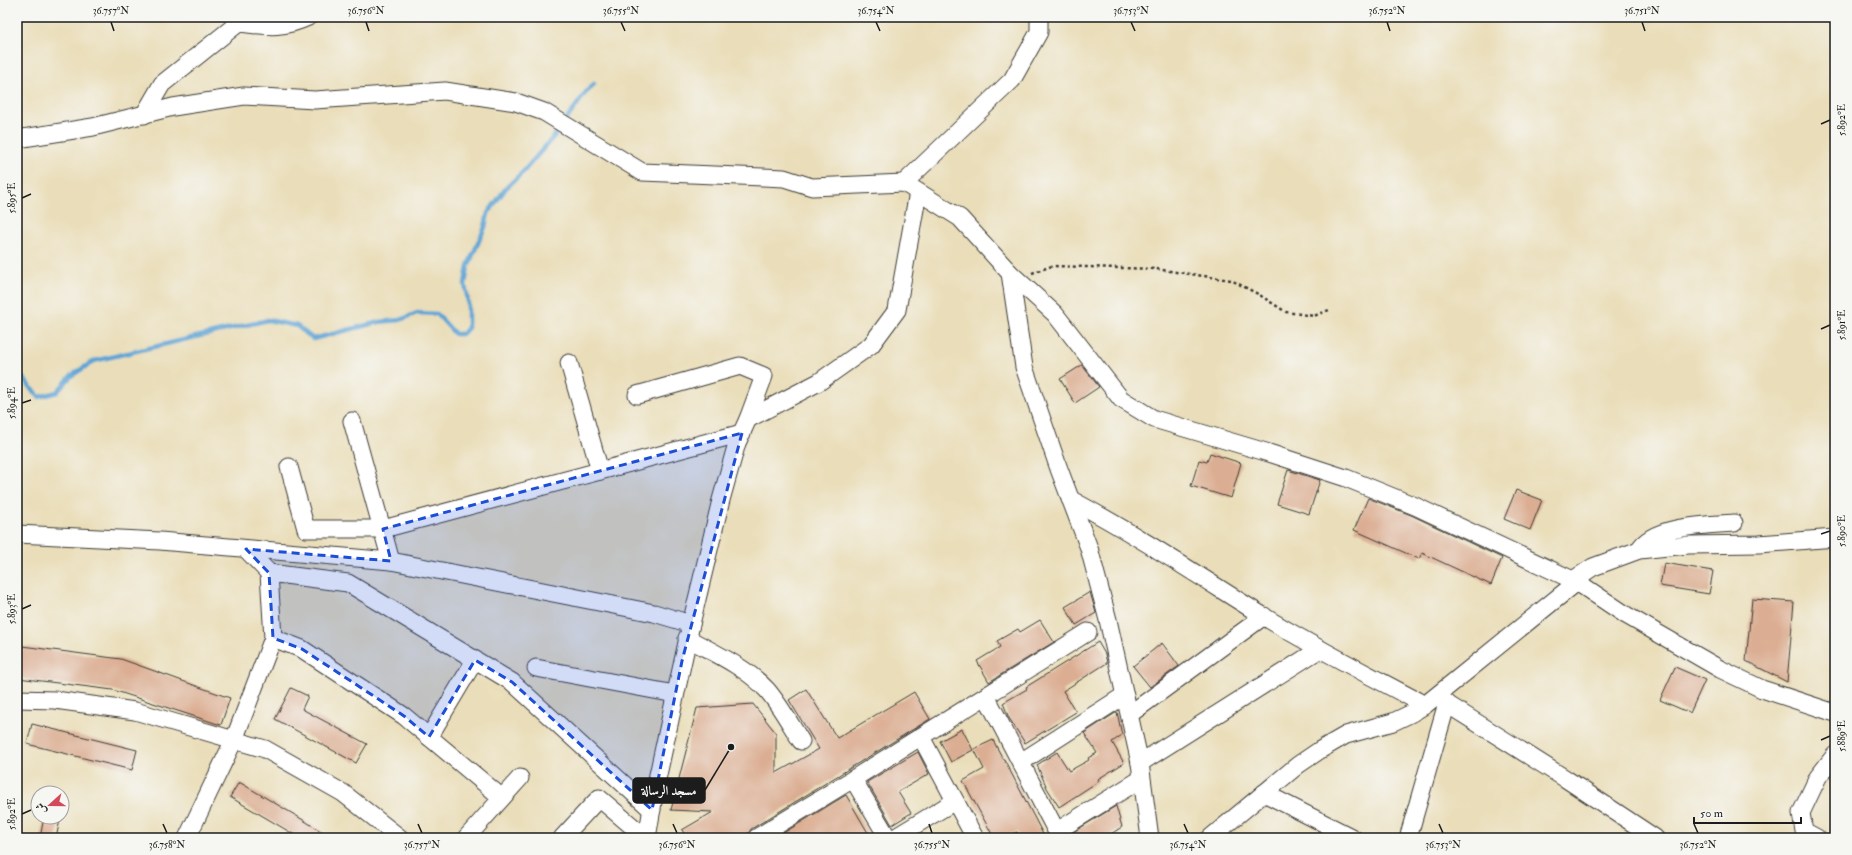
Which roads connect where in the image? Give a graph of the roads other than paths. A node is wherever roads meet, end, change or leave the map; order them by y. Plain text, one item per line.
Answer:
1 (308, 17) edge
2 (1039, 17) edge
3 (243, 20) edge
4 (144, 115) junction
5 (17, 139) edge
6 (904, 182) junction
7 (918, 192) junction
8 (1014, 276) junction
9 (569, 363) dead end
10 (637, 395) dead end
11 (352, 421) dead end
12 (745, 426) junction
13 (289, 467) dead end
14 (600, 471) junction
15 (1070, 499) junction
16 (1734, 523) dead end
17 (383, 529) junction
18 (17, 534) edge
19 (1835, 538) edge
20 (246, 549) junction
21 (1638, 550) junction
22 (391, 561) junction
23 (268, 573) junction
24 (1575, 581) junction
25 (1264, 616) junction
26 (689, 632) junction
27 (1088, 632) dead end
28 (273, 638) junction
29 (1320, 649) junction
30 (475, 660) junction
31 (536, 668) dead end
32 (675, 694) junction
33 (1125, 695) junction
34 (986, 696) junction
35 (17, 699) edge
36 (1436, 701) junction
37 (1835, 713) edge
38 (1130, 714) junction
39 (429, 737) junction
40 (921, 737) junction
41 (234, 740) junction
42 (801, 741) dead end
43 (1835, 755) edge
44 (1021, 762) junction
45 (1140, 771) junction
46 (520, 778) dead end
47 (854, 779) junction
48 (1264, 793) junction
49 (502, 797) junction
50 (955, 801) junction
51 (652, 810) junction
52 (1058, 835) edge
53 (187, 838) edge
54 (400, 838) edge
55 (466, 838) edge
56 (562, 838) edge
57 (646, 838) edge
58 (756, 838) edge
59 (888, 838) edge
60 (894, 838) edge
61 (975, 838) edge
62 (1150, 838) edge
63 (1210, 838) edge
64 (1353, 838) edge
65 (1408, 838) edge
66 (1655, 838) edge
67 (1817, 838) edge

1 - 3 street
2 - 6 street
3 - 4 street
4 - 5 street
4 - 6 street
6 - 7 street
7 - 8 street
7 - 12 street
8 - 15 street
8 - 24 street
9 - 14 street
10 - 12 street
11 - 17 street
12 - 14 street
12 - 26 street
13 - 17 street
14 - 17 street
15 - 25 street
15 - 33 street
16 - 21 street
17 - 22 street
18 - 20 street
19 - 21 street
20 - 22 street
20 - 23 street
21 - 24 street
22 - 26 street
23 - 28 street
23 - 30 street
24 - 36 street
24 - 37 street
25 - 29 street
25 - 38 street
26 - 32 street
26 - 42 street
27 - 34 street
28 - 39 street
28 - 41 street
29 - 36 street
29 - 45 street
30 - 39 street
30 - 51 street
31 - 32 street
32 - 51 street
33 - 38 street
33 - 44 street
34 - 40 street
34 - 44 street
35 - 41 street
36 - 48 street
36 - 65 street
36 - 66 street
38 - 45 street
39 - 49 street
40 - 47 street
40 - 50 street
41 - 53 street
41 - 54 street
43 - 67 street
44 - 52 street
45 - 52 street
45 - 62 street
46 - 49 street
47 - 58 street
47 - 59 street
48 - 63 street
48 - 64 street
49 - 55 street
50 - 60 street
50 - 61 street
51 - 57 street
56 - 57 street

